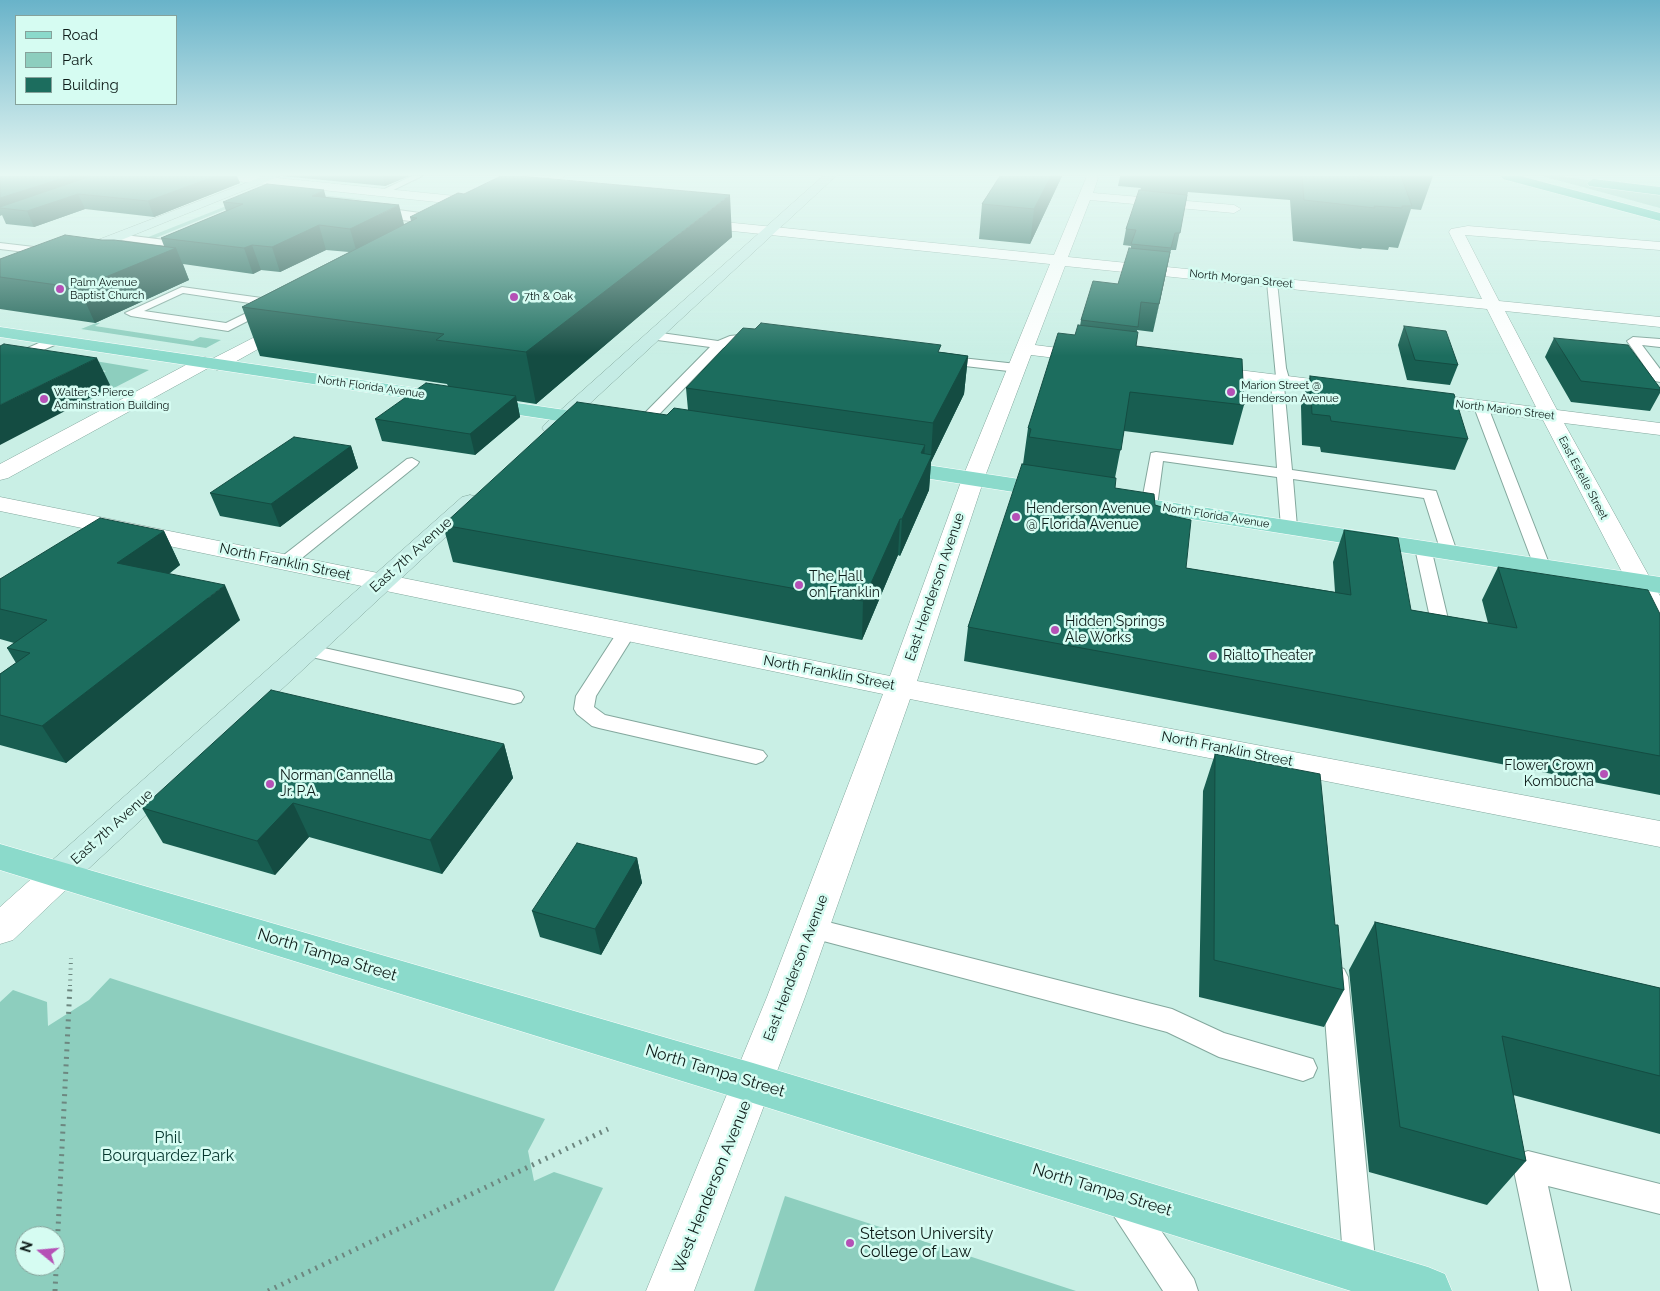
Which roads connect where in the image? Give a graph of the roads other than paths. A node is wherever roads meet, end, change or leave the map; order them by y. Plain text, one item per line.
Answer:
1 (765, 236) edge
2 (823, 236) edge
3 (1067, 236) edge
4 (1458, 236) edge
5 (1533, 236) edge
6 (117, 237) joint
7 (0, 246) edge
8 (1659, 247) edge
9 (157, 251) edge
10 (71, 255) junction
11 (1057, 260) junction
12 (44, 265) edge
13 (1272, 282) junction
14 (280, 300) joint
15 (1494, 305) junction
16 (306, 316) edge
17 (1660, 322) edge
18 (0, 332) edge
19 (654, 336) junction
20 (770, 338) edge
21 (55, 340) junction
22 (1660, 343) edge
23 (719, 345) junction
24 (1023, 349) junction
25 (932, 358) edge
26 (1103, 359) edge
27 (211, 363) junction
28 (0, 365) edge
29 (1017, 368) junction
30 (1190, 370) edge
31 (1660, 378) edge
32 (1281, 381) junction
33 (1363, 392) edge
34 (1402, 397) edge
35 (1481, 407) junction
36 (565, 416) junction
37 (1550, 416) junction
38 (639, 427) junction
39 (1660, 429) edge
40 (659, 430) edge
41 (541, 438) edge
42 (412, 462) dead end
43 (876, 464) edge
44 (0, 473) edge
45 (1285, 474) junction
46 (973, 479) junction
47 (483, 490) edge
48 (1074, 494) edge
49 (1111, 500) edge
50 (0, 504) edge
51 (1149, 506) junction
52 (1289, 528) junction
53 (134, 531) junction
54 (112, 545) edge
55 (1423, 548) junction
56 (1449, 552) junction
57 (286, 562) junction
58 (1542, 566) junction
59 (381, 582) junction
60 (1649, 583) edge
61 (1660, 620) edge
62 (627, 632) junction
63 (1443, 636) edge
64 (306, 650) junction
65 (900, 686) junction
66 (514, 697) dead end
67 (756, 756) dead end
68 (1660, 834) edge
69 (0, 856) edge
70 (60, 874) junction
71 (812, 928) junction
72 (0, 930) edge
73 (1333, 953) edge
74 (1303, 1068) dead end
75 (753, 1083) junction
76 (1118, 1195) junction
77 (1660, 1199) edge
78 (1360, 1270) junction
79 (670, 1291) edge
80 (1182, 1291) edge
81 (1428, 1291) edge
82 (1555, 1291) edge

1 - 19 street
2 - 11 street, North Morgan Street
3 - 11 street, East Henderson Avenue
4 - 15 street, East Estelle Street
5 - 8 street, East Estelle Street
6 - 9 lane
6 - 10 street
7 - 10 lane
10 - 12 street
11 - 13 street, North Morgan Street
11 - 24 street, East Henderson Avenue
13 - 15 street, North Morgan Street
13 - 32 lane
14 - 14 lane
15 - 17 street, North Morgan Street
15 - 37 street, East Estelle Street
16 - 27 street
18 - 21 main road, North Florida Avenue
19 - 23 lane
19 - 36 street
20 - 23 lane
21 - 27 main road, North Florida Avenue
21 - 28 lane
22 - 31 lane
23 - 38 lane
24 - 26 street
24 - 29 street, East Henderson Avenue
25 - 29 lane
27 - 36 main road, North Florida Avenue
27 - 44 street
29 - 46 street, East Henderson Avenue
30 - 32 street
32 - 33 street
32 - 45 lane
34 - 35 street, North Marion Street
35 - 37 street, North Marion Street
35 - 58 lane
36 - 38 main road, North Florida Avenue
36 - 41 street
37 - 39 street, North Marion Street
37 - 60 street, East Estelle Street
38 - 40 main road, North Florida Avenue
42 - 57 lane
43 - 46 main road
45 - 51 lane
45 - 52 lane
45 - 56 lane
46 - 48 main road
46 - 65 street, East Henderson Avenue
47 - 59 street, East 7th Avenue
49 - 51 main road, North Florida Avenue
50 - 53 street, North Franklin Street
51 - 52 main road, North Florida Avenue
52 - 55 main road, North Florida Avenue
53 - 54 lane
53 - 57 street, North Franklin Street
55 - 56 main road, North Florida Avenue
55 - 63 lane
56 - 58 main road, North Florida Avenue
57 - 59 street, North Franklin Street
58 - 60 main road, North Florida Avenue
59 - 62 street, North Franklin Street
59 - 64 street, East 7th Avenue
60 - 61 street, East Estelle Street
62 - 65 street, North Franklin Street
62 - 67 lane
64 - 66 lane
64 - 70 street, East 7th Avenue
65 - 68 street, North Franklin Street
65 - 71 street, East Henderson Avenue
69 - 70 main road, North Tampa Street
70 - 72 street
70 - 75 main road, North Tampa Street
71 - 74 lane
71 - 75 street, East Henderson Avenue
73 - 78 lane
75 - 76 main road, North Tampa Street
75 - 79 street, West Henderson Avenue
76 - 78 main road, North Tampa Street
76 - 80 lane
77 - 82 lane
78 - 81 main road, North Tampa Street

